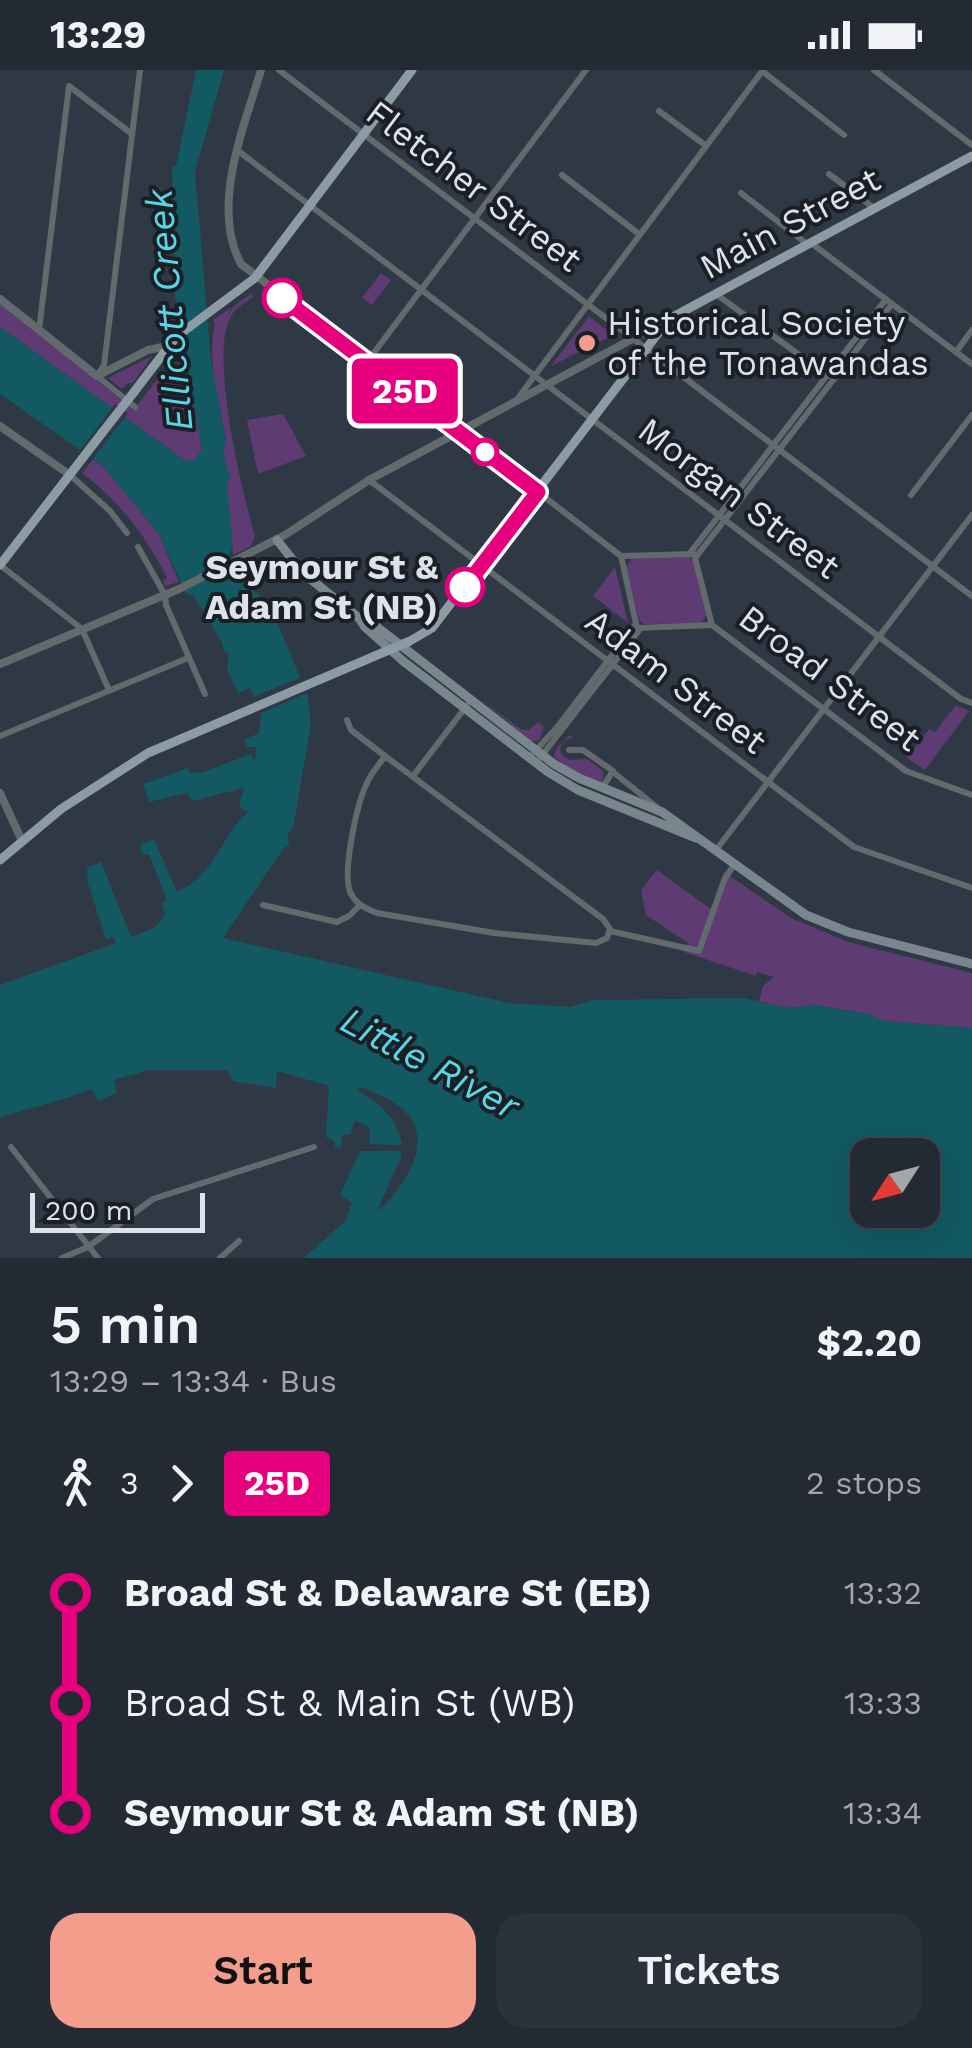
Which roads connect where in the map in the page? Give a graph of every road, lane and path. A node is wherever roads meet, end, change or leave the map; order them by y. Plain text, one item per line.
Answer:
1 (140, 70) edge
2 (261, 70) edge
3 (279, 70) edge
4 (412, 70) edge
5 (586, 70) edge
6 (762, 70) edge
7 (874, 70) edge
8 (658, 110) dead end
9 (132, 134) junction
10 (364, 134) junction
11 (844, 135) dead end
12 (972, 145) edge
13 (705, 146) junction
14 (237, 150) junction
15 (972, 156) edge
16 (828, 174) dead end
17 (562, 176) dead end
18 (742, 194) dead end
19 (310, 205) junction
20 (874, 209) junction
21 (475, 218) junction
22 (639, 234) junction
23 (810, 243) junction
24 (255, 278) junction
25 (423, 288) junction
26 (716, 294) junction
27 (0, 299) edge
28 (889, 301) junction
29 (587, 303) junction
30 (669, 319) junction
31 (39, 330) junction
32 (972, 330) edge
33 (632, 338) junction
34 (167, 346) junction
35 (647, 349) junction
36 (956, 352) junction
37 (368, 362) junction
38 (972, 364) edge
39 (535, 374) junction
40 (97, 376) junction
41 (830, 378) junction
42 (548, 383) junction
43 (518, 400) junction
44 (135, 407) dead end
45 (972, 415) edge
46 (593, 418) junction
47 (0, 426) edge
48 (458, 432) junction
49 (776, 447) junction
50 (70, 476) junction
51 (369, 480) junction
52 (538, 492) junction
53 (911, 495) dead end
54 (972, 515) edge
55 (722, 517) junction
56 (128, 533) dead end
57 (277, 540) junction
58 (138, 547) dead end
59 (693, 555) junction
60 (621, 556) junction
61 (482, 564) junction
62 (0, 565) edge
63 (933, 566) junction
64 (164, 594) junction
65 (972, 596) edge
66 (712, 624) junction
67 (638, 626) junction
68 (82, 630) junction
69 (879, 636) junction
70 (395, 647) junction
71 (188, 658) junction
72 (610, 663) junction
73 (0, 664) edge
74 (109, 690) junction
75 (205, 694) dead end
76 (972, 702) edge
77 (468, 704) junction
78 (824, 709) junction
79 (347, 720) dead end
80 (0, 736) edge
81 (568, 750) dead end
82 (386, 756) junction
83 (536, 756) junction
84 (612, 771) junction
85 (413, 776) junction
86 (768, 782) junction
87 (602, 788) junction
88 (0, 794) edge
89 (972, 796) edge
90 (662, 812) junction
91 (696, 838) junction
92 (22, 841) junction
93 (716, 851) junction
94 (0, 860) edge
95 (734, 865) junction
96 (972, 888) edge
97 (360, 904) junction
98 (263, 905) dead end
99 (610, 931) junction
100 (972, 964) edge
101 (314, 1146) dead end
102 (11, 1147) dead end
103 (239, 1242) dead end
104 (88, 1247) junction
105 (62, 1258) edge
106 (98, 1258) edge
107 (220, 1258) edge

1 - 9 street
2 - 14 street
3 - 10 street, Fletcher Street
4 - 10 main road
5 - 21 street
6 - 11 street
6 - 13 street
7 - 12 street
8 - 13 street
9 - 31 street
9 - 40 street
10 - 19 main road
10 - 21 street, Fletcher Street
13 - 22 street
14 - 19 street, Morgan Street
14 - 24 street
15 - 20 main road, Main Street
16 - 20 street
17 - 22 street
18 - 23 street
19 - 24 main road
19 - 25 street, Morgan Street
20 - 23 main road, Main Street
21 - 25 street
21 - 29 street, Fletcher Street
22 - 29 street
23 - 26 main road, Main Street
23 - 28 street
24 - 34 main road
24 - 37 street
25 - 37 street
25 - 39 street, Morgan Street
26 - 30 main road, Main Street
26 - 41 street
27 - 31 street
28 - 36 street
28 - 41 street
29 - 33 street, Fletcher Street
29 - 39 street
30 - 33 street, Main Street
30 - 35 main road
31 - 40 street
32 - 36 street
33 - 35 street, Fletcher Street
33 - 42 street, Main Street
34 - 40 street
34 - 50 main road, bridge
35 - 46 main road
35 - 49 street, Fletcher Street
36 - 38 street
37 - 48 street
39 - 42 street, Morgan Street
39 - 43 street
40 - 44 street
41 - 49 street
42 - 43 street, Main Street
42 - 46 street, Morgan Street
43 - 48 street, Main Street
45 - 53 street
46 - 52 main road
46 - 55 street, Morgan Street
47 - 50 street
48 - 51 street, Main Street
48 - 52 street
49 - 55 street
49 - 63 street, Fletcher Street
50 - 56 street
50 - 62 main road
51 - 57 street, Main Street
51 - 61 street, Adam Street
52 - 60 street
52 - 61 main road
54 - 63 street
55 - 59 street
55 - 69 street, Morgan Street
57 - 64 street, Main Street
57 - 70 main road
58 - 64 street
59 - 60 street
59 - 66 street
60 - 67 street
61 - 70 main road
61 - 72 street, Adam Street
62 - 68 street
63 - 65 street, Fletcher Street
63 - 69 street
64 - 68 street, Main Street
64 - 71 street
66 - 67 street
66 - 78 street, Broad Street
67 - 72 street
68 - 73 street, Main Street
68 - 74 street
69 - 76 street, Morgan Street
69 - 78 street
70 - 77 main road
70 - 92 main road
71 - 74 street
71 - 75 street
72 - 83 street
72 - 86 street, Adam Street
74 - 80 street
77 - 83 main road
77 - 85 street
78 - 86 street
78 - 89 street, Broad Street
79 - 82 street
81 - 84 street
82 - 85 street
82 - 97 street
83 - 87 main road
83 - 91 main road
84 - 87 street
84 - 90 street
85 - 99 street
86 - 93 street
86 - 96 street, Adam Street
87 - 90 main road
88 - 92 street
90 - 91 main road
91 - 93 main road
92 - 94 main road
93 - 95 main road
95 - 99 street
95 - 100 main road
97 - 98 street
97 - 99 street
101 - 104 street
102 - 104 street
103 - 107 street
104 - 105 street
104 - 106 street

